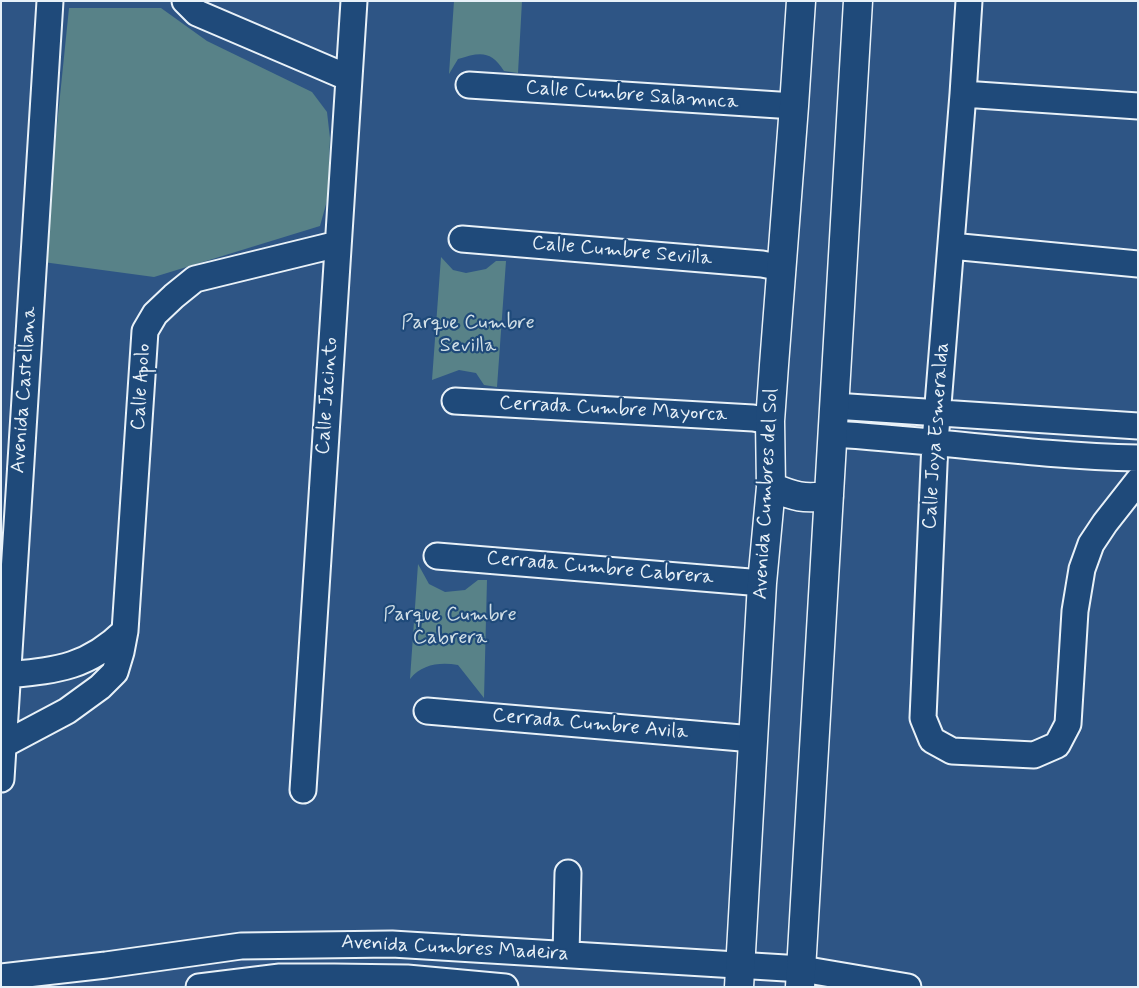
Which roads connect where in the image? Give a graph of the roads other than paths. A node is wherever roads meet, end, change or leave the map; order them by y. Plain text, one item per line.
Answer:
1 (50, 1) edge
2 (185, 1) edge
3 (354, 1) edge
4 (801, 1) edge
5 (858, 1) edge
6 (969, 1) edge
7 (349, 78) junction
8 (469, 85) dead end
9 (963, 94) junction
10 (794, 106) junction
11 (1138, 106) edge
12 (462, 239) dead end
13 (338, 244) junction
14 (951, 246) junction
15 (1138, 264) edge
16 (782, 268) junction
17 (455, 401) dead end
18 (834, 406) junction
19 (937, 412) junction
20 (770, 421) junction
21 (1138, 426) edge
22 (833, 434) junction
23 (935, 442) junction
24 (1138, 458) edge
25 (1138, 481) edge
26 (771, 487) junction
27 (829, 496) junction
28 (437, 556) dead end
29 (762, 583) junction
30 (125, 631) junction
31 (7, 675) junction
32 (427, 711) dead end
33 (753, 739) junction
34 (3, 745) junction
35 (1, 779) edge
36 (303, 790) dead end
37 (568, 873) dead end
38 (392, 944) junction
39 (566, 954) junction
40 (1, 976) edge
41 (740, 976) edge
42 (387, 978) junction
43 (801, 978) edge
44 (199, 987) edge
45 (505, 987) edge
46 (908, 987) edge

1 - 31 street, Avenida Castellana
2 - 7 street
3 - 7 street, Calle Jacinto
4 - 10 main road, Avenida Cumbres del Sol
5 - 18 main road
6 - 9 street, Calle Joya Esmeralda
7 - 13 street, Calle Jacinto
8 - 10 street, Calle Cumbre Salamnca
9 - 11 street
9 - 14 street, Calle Joya Esmeralda
10 - 16 main road, Avenida Cumbres del Sol
12 - 16 street, Calle Cumbre Sevilla
13 - 30 street, Calle Apolo
13 - 36 street, Calle Jacinto
14 - 15 street
14 - 19 street, Calle Joya Esmeralda
16 - 20 main road, Avenida Cumbres del Sol
17 - 20 street, Cerrada Cumbre Mayorca
18 - 19 street
18 - 22 main road
19 - 21 street
19 - 23 street, Calle Joya Esmeralda
20 - 26 main road, Avenida Cumbres del Sol
22 - 23 street
22 - 27 main road
23 - 24 street
23 - 25 street, Calle Joya Esmeralda
26 - 27 main road
26 - 29 main road, Avenida Cumbres del Sol
27 - 43 main road
28 - 29 street, Cerrada Cumbre Cabrera
29 - 33 main road, Avenida Cumbres del Sol
30 - 31 street
30 - 34 street, Calle Apolo
31 - 34 street, Avenida Castellana
32 - 33 street, Cerrada Cumbre Avila
33 - 41 main road, Avenida Cumbres del Sol
34 - 35 street, Avenida Castellana
37 - 39 street
38 - 39 street, Avenida Cumbres Madeira
38 - 40 street, Avenida Cumbres Madeira
38 - 42 street
39 - 41 street, Avenida Cumbres Madeira
41 - 43 street, Avenida Cumbres Madeira
42 - 44 street, Avenida Cumbres Madeira
42 - 45 street, Avenida Cumbres Madeira
43 - 46 street, Avenida Cumbres Madeira

